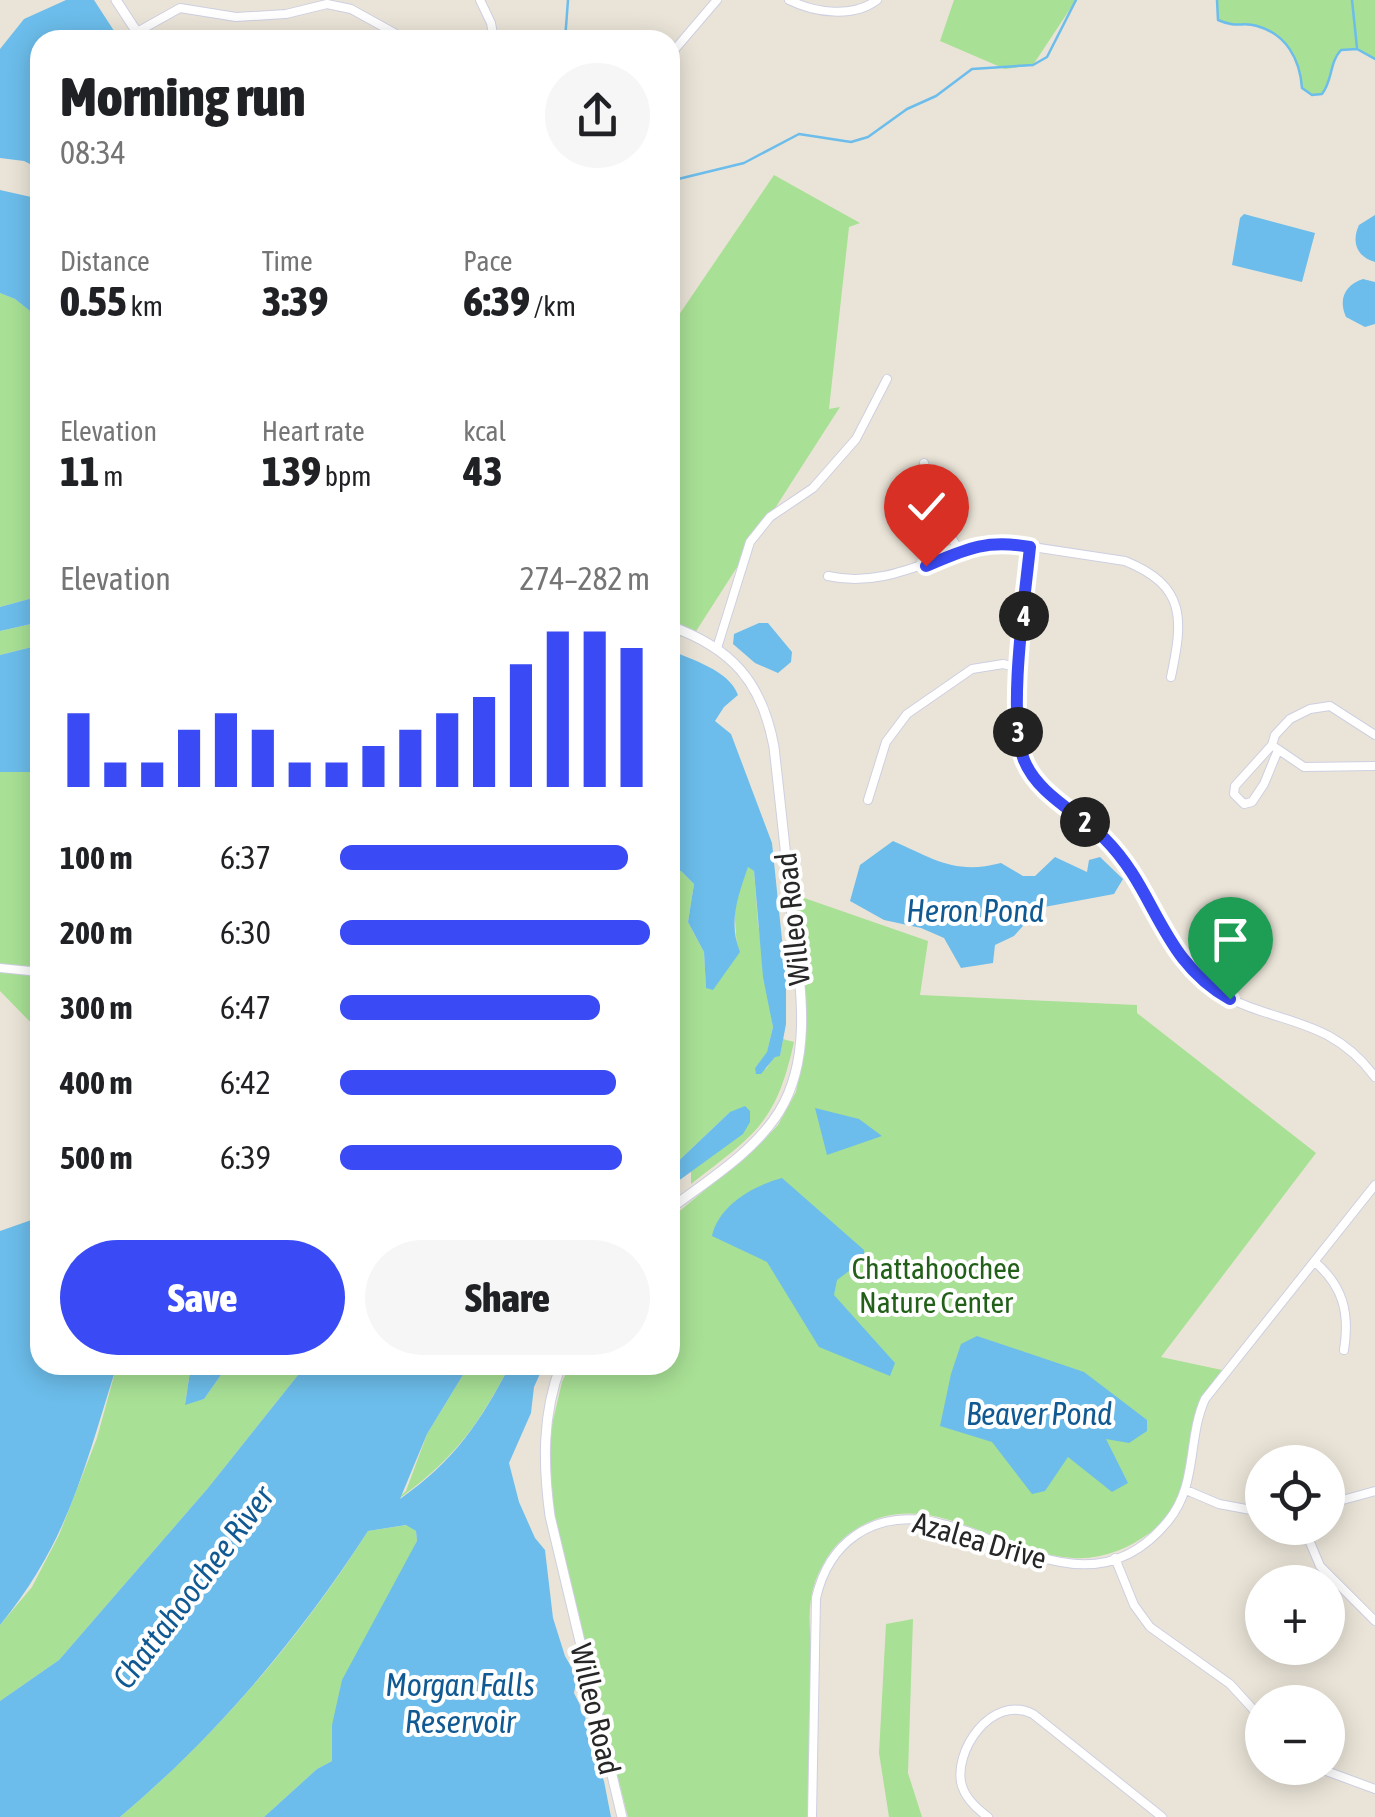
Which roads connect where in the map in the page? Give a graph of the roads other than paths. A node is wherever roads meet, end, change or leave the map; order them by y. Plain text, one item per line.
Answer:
1 (116, 0) edge
2 (480, 0) edge
3 (717, 0) edge
4 (789, 0) edge
5 (876, 0) edge
6 (135, 30) edge
7 (148, 30) edge
8 (388, 30) edge
9 (492, 30) edge
10 (680, 43) edge
11 (887, 379) dead end
12 (924, 463) dead end
13 (1030, 547) junction
14 (960, 552) junction
15 (828, 576) dead end
16 (680, 630) edge
17 (717, 648) junction
18 (1020, 668) junction
19 (1171, 678) dead end
20 (1375, 736) edge
21 (1275, 748) junction
22 (1375, 766) edge
23 (868, 800) dead end
24 (0, 968) edge
25 (30, 971) edge
26 (1375, 1078) edge
27 (1375, 1186) edge
28 (680, 1201) edge
29 (1315, 1262) junction
30 (1344, 1350) dead end
31 (559, 1375) edge
32 (1186, 1490) junction
33 (1375, 1491) edge
34 (1345, 1499) edge
35 (1245, 1509) edge
36 (1311, 1545) edge
37 (1115, 1558) junction
38 (1375, 1622) edge
39 (1245, 1700) edge
40 (1345, 1777) edge
41 (1375, 1788) edge
42 (622, 1817) edge
43 (812, 1817) edge
44 (988, 1817) edge
45 (1162, 1817) edge

1 - 6 street
2 - 9 street
3 - 10 street
4 - 5 street
7 - 8 street
11 - 17 street
12 - 14 street
13 - 14 street
13 - 18 street
13 - 19 street
14 - 15 street
16 - 17 street, Willeo Road
17 - 28 street, Willeo Road
18 - 23 street
18 - 26 street
20 - 21 street
21 - 21 street
21 - 22 street
24 - 25 street
27 - 29 street, Azalea Drive
29 - 30 street
29 - 32 street, Azalea Drive
31 - 42 street, Willeo Road
32 - 35 street
32 - 37 street, Azalea Drive
33 - 34 street
36 - 38 street
37 - 39 street
37 - 43 street, Azalea Drive
40 - 41 street
44 - 45 street

